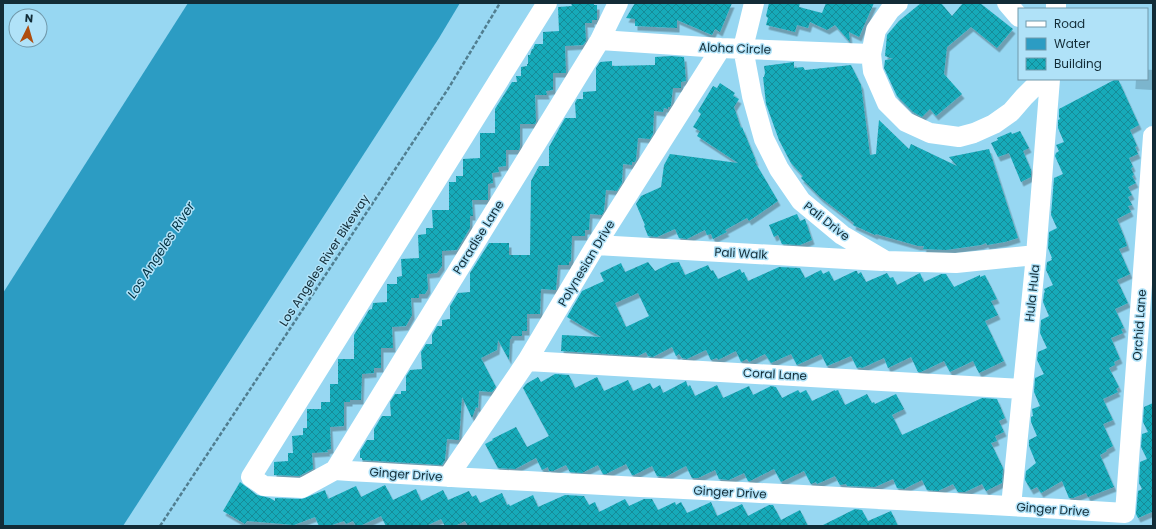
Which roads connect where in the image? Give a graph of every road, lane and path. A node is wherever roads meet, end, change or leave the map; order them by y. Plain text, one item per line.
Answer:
1 (500, 3) edge
2 (548, 3) edge
3 (618, 3) edge
4 (754, 3) edge
5 (898, 3) edge
6 (1007, 3) edge
7 (1018, 16) edge
8 (600, 40) junction
9 (721, 48) junction
10 (742, 48) junction
11 (871, 54) junction
12 (1041, 80) edge
13 (1050, 80) edge
14 (1153, 136) edge
15 (596, 245) junction
16 (1036, 255) junction
17 (886, 261) junction
18 (527, 361) junction
19 (1022, 389) junction
20 (335, 470) junction
21 (448, 477) junction
22 (1011, 506) junction
23 (1125, 513) joint
24 (160, 526) edge

1 - 24 path, Los Angeles River Bikeway
2 - 20 lane
3 - 8 lane, Paradise Lane
4 - 10 lane, Pali Drive
5 - 11 lane
6 - 7 lane
8 - 9 lane, Aloha Circle
8 - 20 lane, Paradise Lane
9 - 10 lane, Aloha Circle
9 - 15 lane, Polynesian Drive
10 - 11 lane, Aloha Circle
10 - 17 lane, Pali Drive
11 - 12 lane
13 - 16 lane, Hula Hula
14 - 23 lane, Orchid Lane
15 - 17 lane, Pali Walk
15 - 18 lane, Polynesian Drive
16 - 17 lane, Pali Drive
16 - 19 lane, Hula Hula
18 - 19 lane, Coral Lane
18 - 21 lane, Polynesian Drive
19 - 22 lane, Hula Hula
20 - 21 lane, Ginger Drive
21 - 22 lane, Ginger Drive
22 - 23 lane, Ginger Drive

